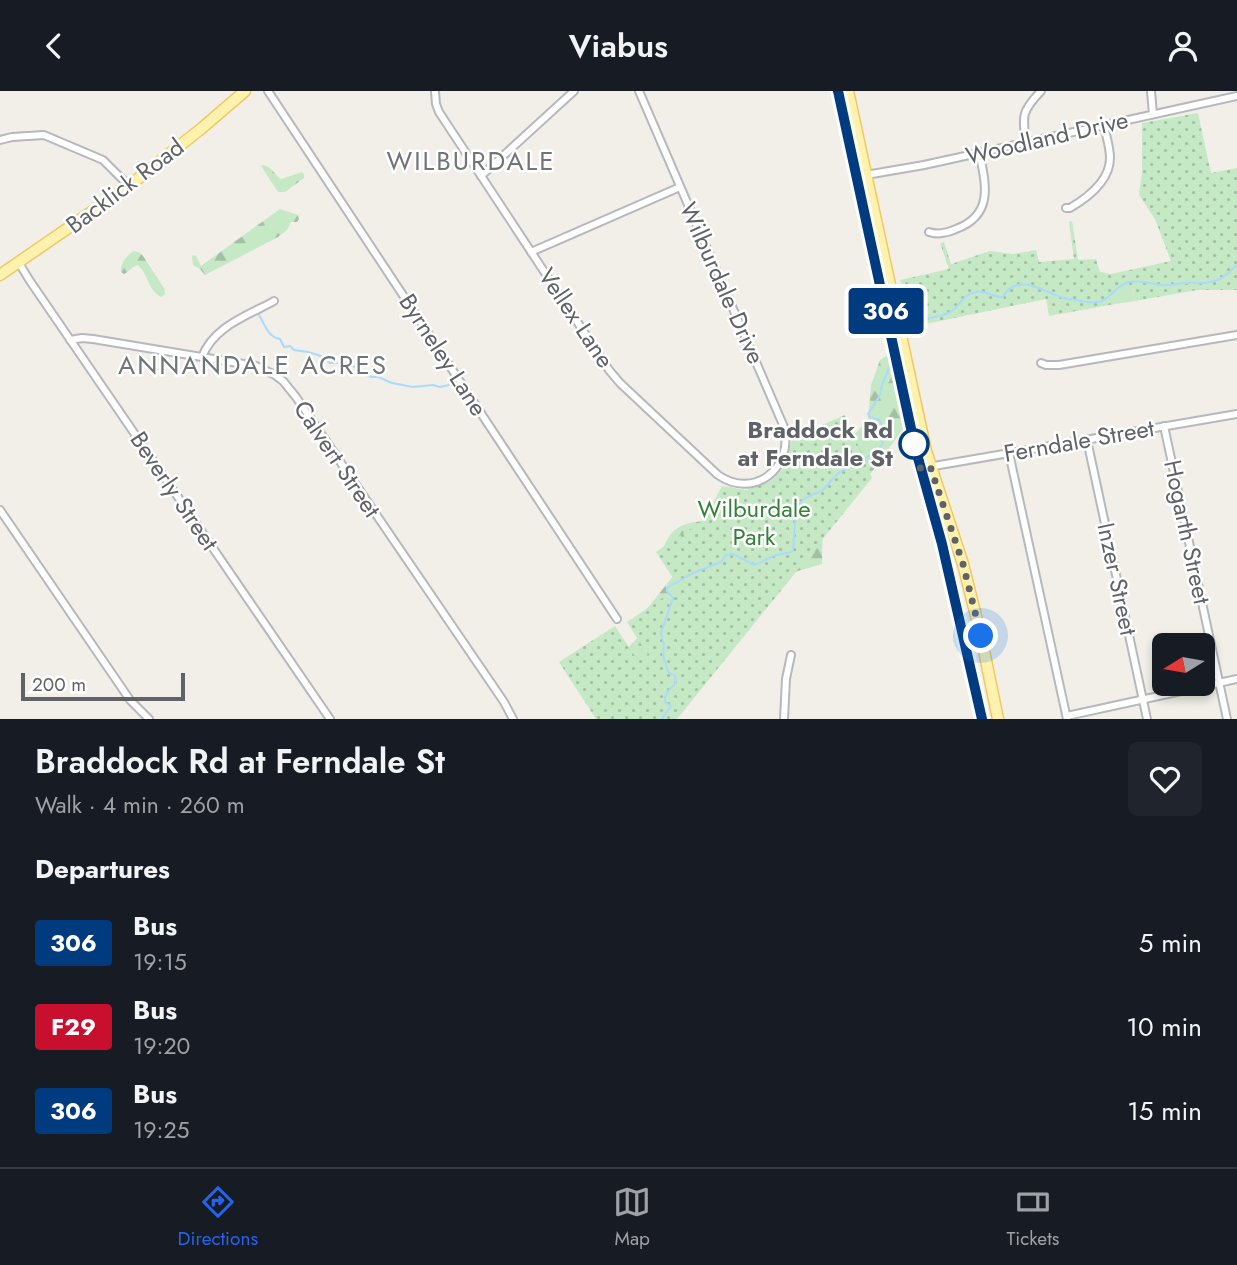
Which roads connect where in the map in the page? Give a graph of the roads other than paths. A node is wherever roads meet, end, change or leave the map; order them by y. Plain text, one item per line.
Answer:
1 (245, 91) edge
2 (268, 91) edge
3 (435, 91) edge
4 (574, 91) edge
5 (639, 91) edge
6 (838, 91) edge
7 (848, 91) edge
8 (1041, 91) edge
9 (1151, 91) edge
10 (1237, 96) edge
11 (1153, 114) junction
12 (1104, 125) junction
13 (0, 140) edge
14 (1026, 142) junction
15 (979, 152) junction
16 (481, 176) junction
17 (862, 178) junction
18 (129, 186) junction
19 (680, 187) junction
20 (1066, 208) dead end
21 (929, 232) dead end
22 (531, 252) junction
23 (19, 263) junction
24 (0, 275) edge
25 (274, 301) dead end
26 (1237, 335) edge
27 (71, 340) junction
28 (202, 357) junction
29 (1041, 362) dead end
30 (1237, 414) edge
31 (1164, 426) junction
32 (1087, 440) junction
33 (1009, 453) junction
34 (925, 467) junction
35 (770, 475) joint
36 (0, 510) edge
37 (617, 619) dead end
38 (791, 655) dead end
39 (1237, 679) edge
40 (1220, 683) junction
41 (1143, 700) junction
42 (1067, 718) edge
43 (149, 719) edge
44 (330, 719) edge
45 (513, 719) edge
46 (784, 719) edge
47 (982, 719) edge
48 (998, 719) edge
49 (1147, 719) edge
50 (1227, 719) edge

1 - 18 main road, Backlick Road
2 - 37 street, Byrneley Lane
3 - 16 street, Vellex Lane
4 - 16 street
5 - 19 street, Wilburdale Drive
6 - 17 main road
7 - 17 main road
8 - 14 street
9 - 11 street
10 - 11 street, Woodland Drive
11 - 12 street, Woodland Drive
12 - 14 street, Woodland Drive
12 - 20 street
13 - 18 street
14 - 15 street, Woodland Drive
15 - 17 street, Woodland Drive
15 - 21 street
16 - 22 street, Vellex Lane
17 - 34 main road
18 - 23 main road, Backlick Road
19 - 22 street
19 - 35 street, Wilburdale Drive
22 - 35 street, Vellex Lane
23 - 24 main road, Backlick Road
23 - 27 street, Beverly Street
25 - 28 street
26 - 29 street
27 - 28 street, Calvert Street
27 - 44 street, Beverly Street
28 - 45 street, Calvert Street
30 - 31 street, Ferndale Street
31 - 32 street, Ferndale Street
31 - 40 street, Hogarth Street
32 - 33 street, Ferndale Street
32 - 41 street, Inzer Street
33 - 34 street, Ferndale Street
33 - 42 street
34 - 47 main road
34 - 48 main road
36 - 43 street
38 - 46 street
39 - 40 street
40 - 41 street
40 - 50 street, Hogarth Street
41 - 42 street
41 - 49 street, Inzer Street

